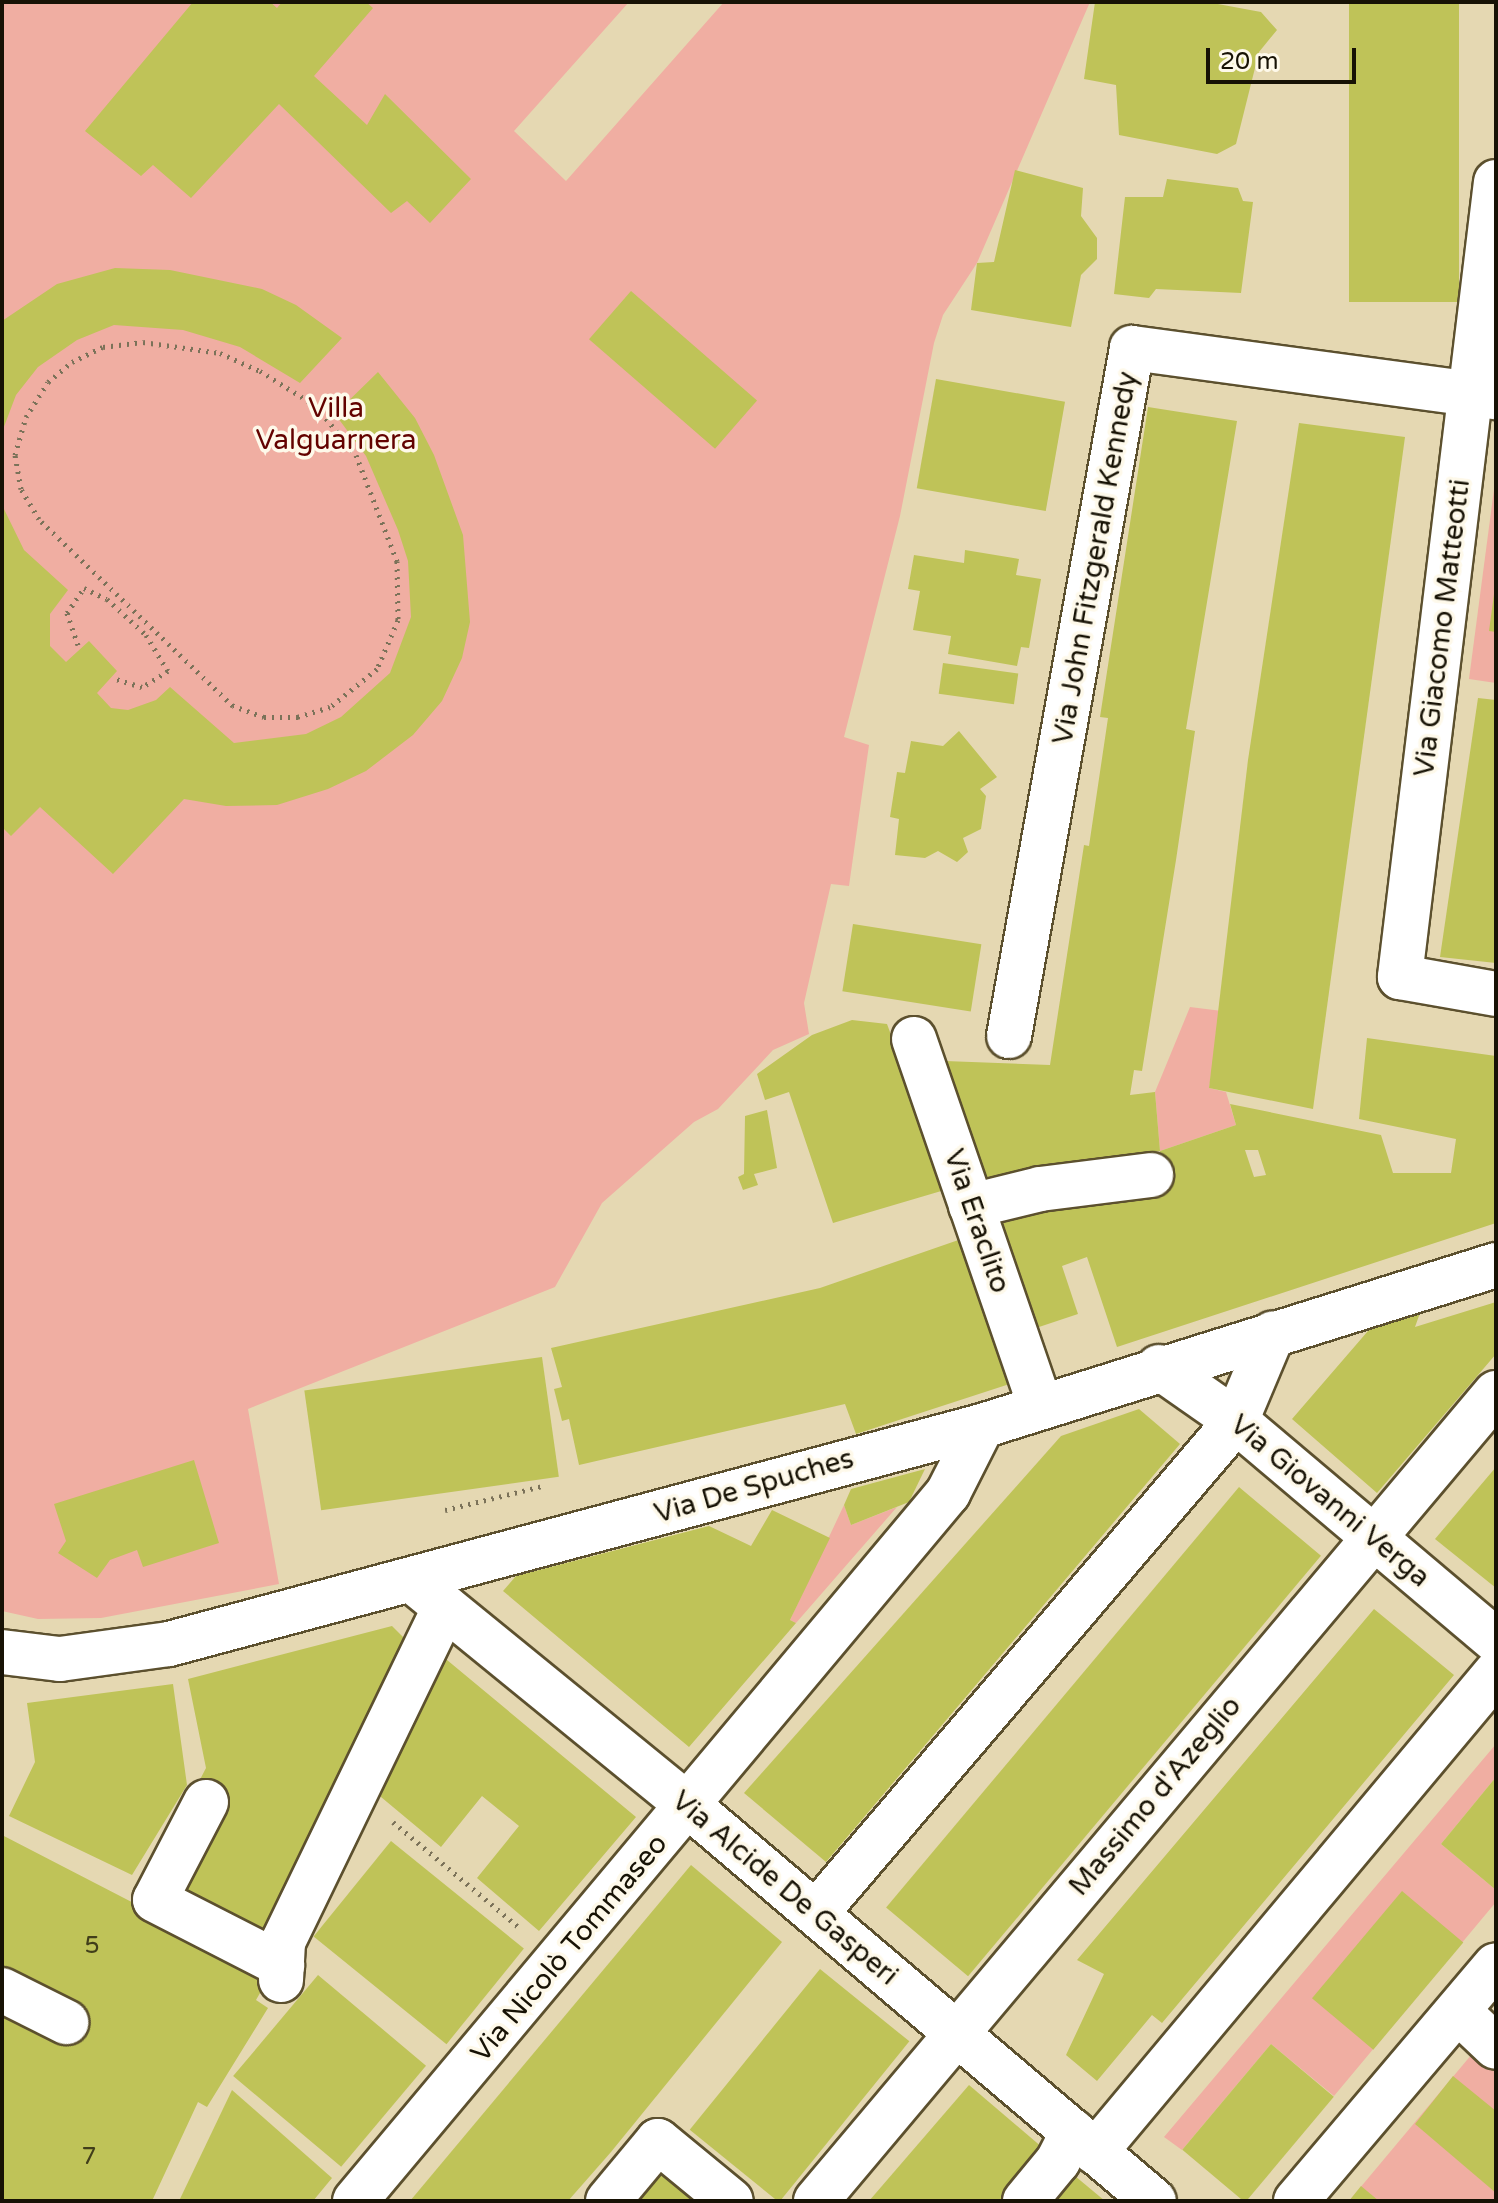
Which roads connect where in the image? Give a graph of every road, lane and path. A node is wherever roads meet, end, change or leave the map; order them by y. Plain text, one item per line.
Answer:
1 (1496, 182) edge
2 (1483, 395) edge
3 (78, 645) dead end
4 (112, 678) dead end
5 (358, 689) joint
6 (1496, 994) edge
7 (1009, 1036) dead end
8 (914, 1039) dead end
9 (1151, 1175) dead end
10 (971, 1206) junction
11 (1496, 1265) edge
12 (1273, 1333) junction
13 (1159, 1367) junction
14 (1496, 1393) edge
15 (1040, 1404) junction
16 (1236, 1421) junction
17 (982, 1426) junction
18 (543, 1486) dead end
19 (445, 1510) dead end
20 (1373, 1536) junction
21 (429, 1594) junction
22 (1496, 1641) edge
23 (8, 1658) edge
24 (1496, 1673) edge
25 (357, 1792) junction
26 (206, 1802) dead end
27 (689, 1806) junction
28 (816, 1913) junction
29 (558, 1960) junction
30 (1484, 1987) edge
31 (2, 1990) edge
32 (66, 2022) dead end
33 (955, 2033) junction
34 (1496, 2047) edge
35 (1084, 2142) junction
36 (355, 2201) edge
37 (608, 2201) edge
38 (731, 2201) edge
39 (816, 2201) edge
40 (1025, 2201) edge
41 (1154, 2201) edge
42 (1296, 2201) edge

1 - 2 street, Via Giacomo Matteotti
2 - 6 street, Via Giacomo Matteotti
2 - 7 street, Via John Fitzgerald Kennedy
3 - 4 path
5 - 5 path
8 - 10 street, Via Eraclito
9 - 10 street
10 - 15 street, Via Eraclito
11 - 12 street, Via De Spuches
12 - 13 street, Via De Spuches
12 - 16 street
13 - 15 street, Via De Spuches
13 - 16 street, Via Giovanni Verga
14 - 20 street, Massimo d'Azeglio
15 - 17 street, Via De Spuches
16 - 20 street, Via Giovanni Verga
16 - 28 street
17 - 21 street, Via De Spuches
17 - 27 street, Via Nicolò Tommaseo
18 - 19 path
20 - 22 street, Via Giovanni Verga
20 - 33 street, Massimo d'Azeglio
21 - 23 street, Via De Spuches
21 - 25 street
21 - 27 street, Via Alcide De Gasperi
24 - 35 street
25 - 26 street
25 - 29 path
27 - 28 street, Via Alcide De Gasperi
27 - 29 street, Via Nicolò Tommaseo
28 - 33 street, Via Alcide De Gasperi
29 - 36 street, Via Nicolò Tommaseo
30 - 34 street
30 - 42 street
31 - 32 street
33 - 35 street, Via Alcide De Gasperi
33 - 39 street, Massimo d'Azeglio
35 - 40 street
35 - 41 street, Via Alcide De Gasperi
37 - 38 street

